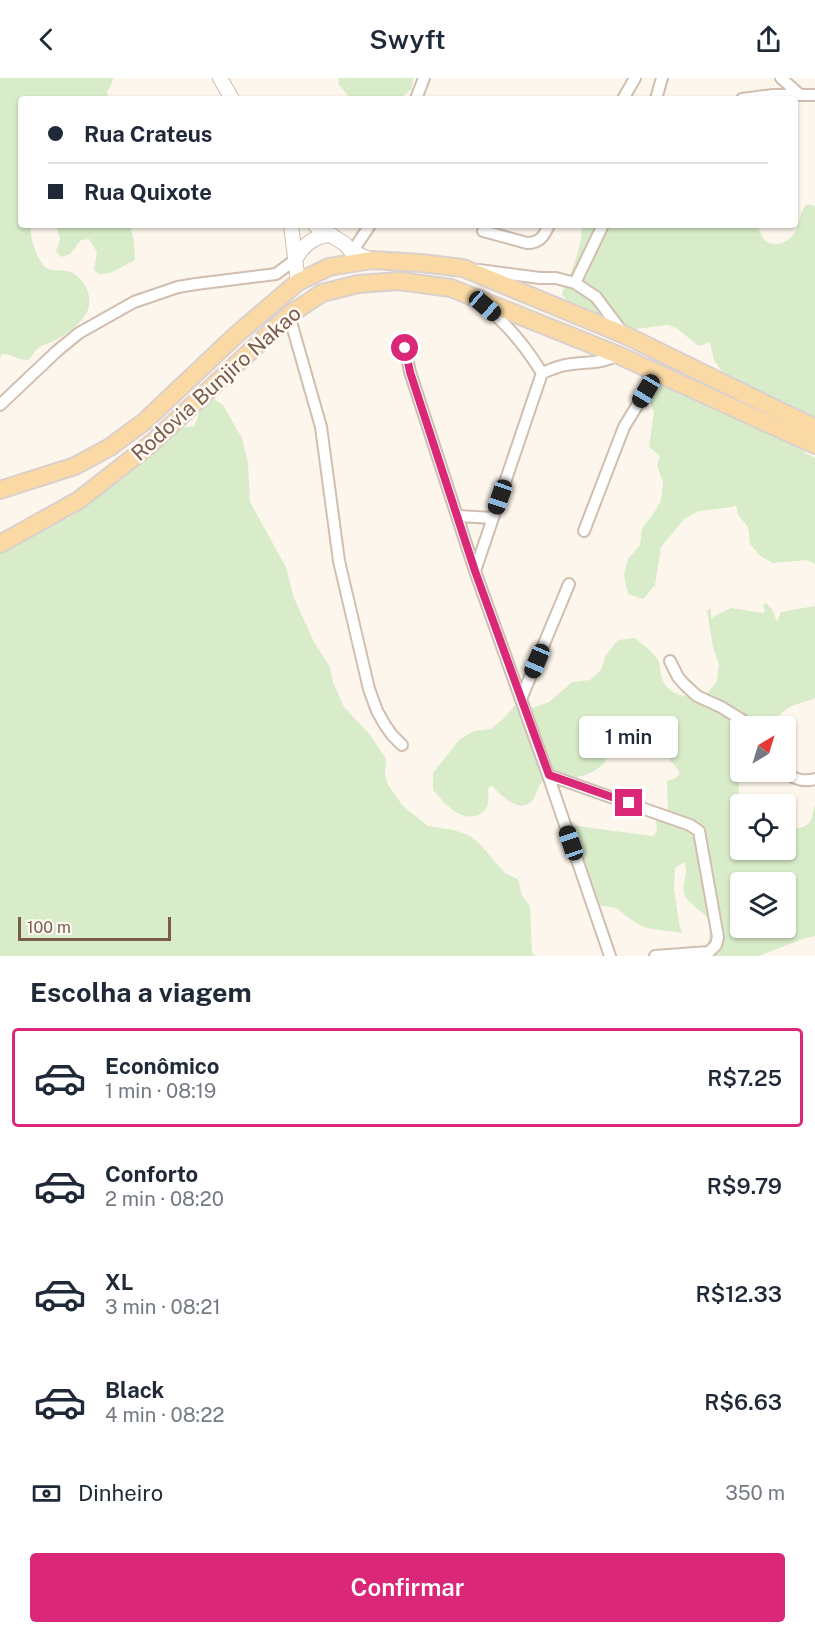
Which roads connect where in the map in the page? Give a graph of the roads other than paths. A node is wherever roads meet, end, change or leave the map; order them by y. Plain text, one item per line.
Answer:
1 (220, 78) edge
2 (424, 78) edge
3 (635, 78) edge
4 (662, 78) edge
5 (781, 78) edge
6 (799, 94) junction
7 (815, 95) edge
8 (230, 96) edge
9 (417, 96) edge
10 (624, 96) edge
11 (657, 96) edge
12 (776, 96) edge
13 (291, 228) edge
14 (320, 228) edge
15 (368, 228) edge
16 (548, 228) edge
17 (602, 228) edge
18 (483, 231) dead end
19 (332, 235) junction
20 (352, 252) junction
21 (295, 260) junction
22 (372, 260) junction
23 (463, 268) junction
24 (298, 282) junction
25 (575, 283) junction
26 (451, 288) junction
27 (289, 315) junction
28 (625, 335) junction
29 (405, 348) dead end
30 (618, 355) junction
31 (542, 373) junction
32 (657, 373) junction
33 (0, 405) edge
34 (815, 428) edge
35 (815, 445) edge
36 (0, 490) edge
37 (458, 516) junction
38 (493, 518) junction
39 (584, 531) dead end
40 (0, 544) edge
41 (475, 571) junction
42 (569, 584) dead end
43 (670, 661) dead end
44 (521, 699) junction
45 (736, 716) edge
46 (402, 745) dead end
47 (549, 775) junction
48 (796, 779) edge
49 (815, 779) edge
50 (610, 956) edge
51 (655, 956) edge

1 - 8 street
2 - 9 street
3 - 10 street
4 - 11 street
5 - 6 street
6 - 7 street
6 - 12 street
13 - 21 street
14 - 19 street
15 - 20 street
16 - 18 street
17 - 25 street
19 - 20 street
19 - 21 street
20 - 22 street
21 - 24 street
21 - 33 street
22 - 23 main road, Rodovia Bunjiro Nakao
22 - 24 main road, Rodovia Bunjiro Nakao
23 - 25 street
23 - 28 main road, Rodovia Bunjiro Nakao
24 - 36 main road, Rodovia Bunjiro Nakao
25 - 28 street
26 - 27 main road, Rodovia Bunjiro Nakao
26 - 30 main road, Rodovia Bunjiro Nakao
26 - 31 street
27 - 40 main road, Rodovia Bunjiro Nakao
27 - 46 street
28 - 34 main road, Rodovia Bunjiro Nakao
29 - 37 street
30 - 31 street
30 - 32 main road, Rodovia Bunjiro Nakao
31 - 38 street
32 - 35 main road, Rodovia Bunjiro Nakao
32 - 39 street
37 - 38 street
37 - 41 street
38 - 41 street
41 - 44 street
42 - 44 street
43 - 45 street
44 - 47 street
47 - 50 street
47 - 51 street
48 - 49 street

